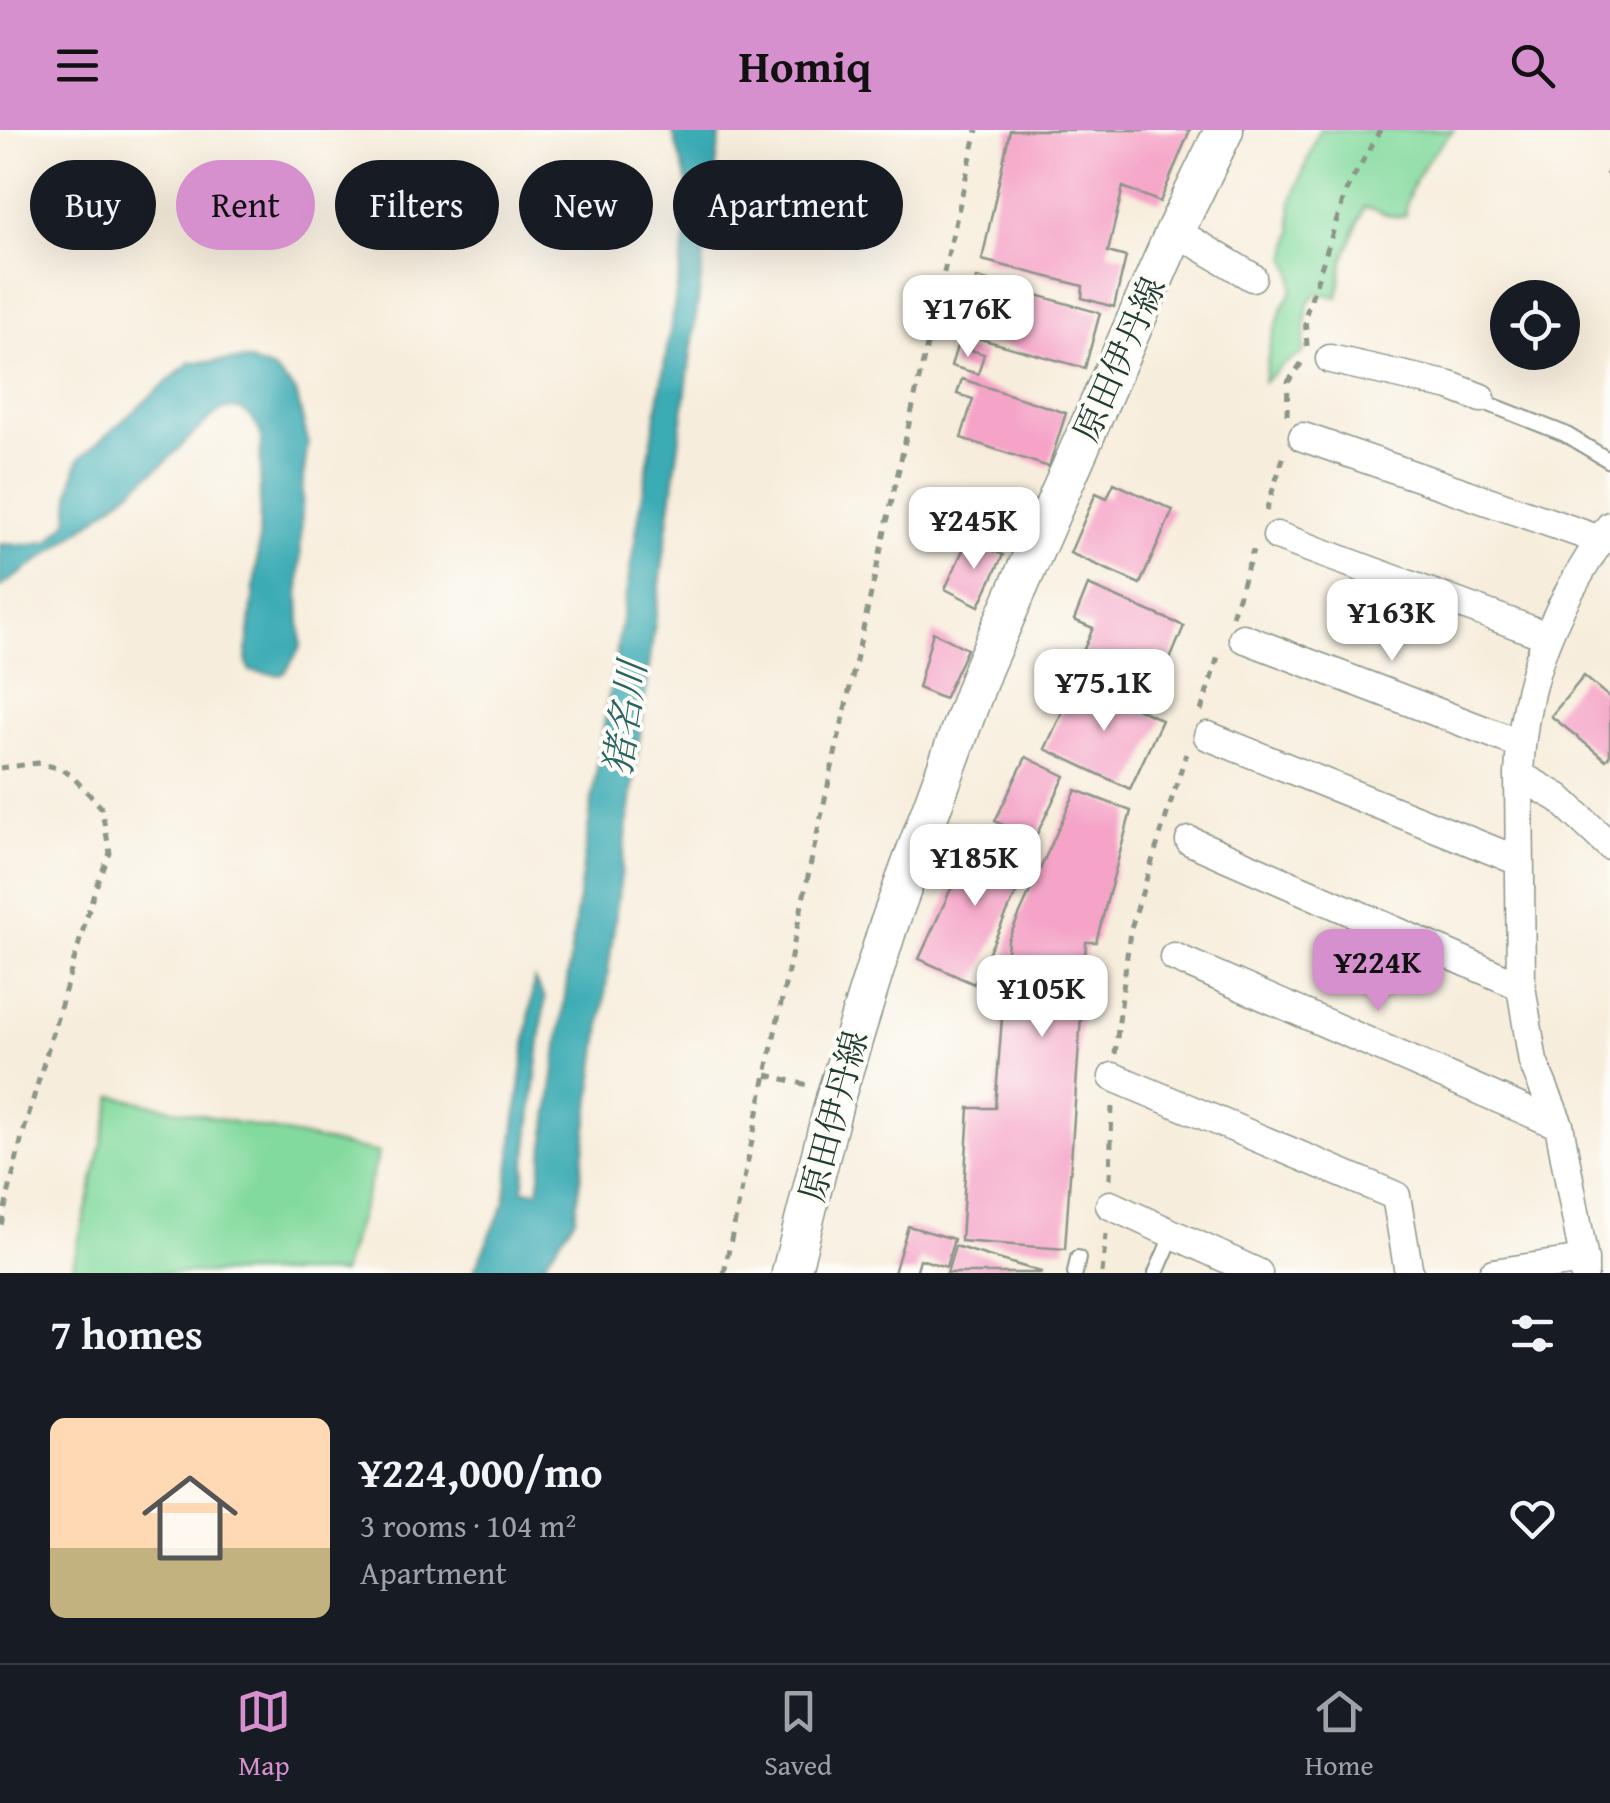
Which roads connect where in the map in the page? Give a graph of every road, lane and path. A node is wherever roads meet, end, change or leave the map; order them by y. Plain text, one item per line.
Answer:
1 (977, 130) edge
2 (1224, 130) edge
3 (1380, 130) edge
4 (1175, 231) junction
5 (1252, 277) dead end
6 (1330, 359) dead end
7 (1481, 398) joint
8 (1292, 437) junction
9 (1610, 461) edge
10 (1605, 533) edge
11 (1263, 537) junction
12 (1232, 634) junction
13 (1546, 636) junction
14 (1203, 727) joint
15 (1520, 744) junction
16 (1186, 756) dead end
17 (0, 768) edge
18 (1519, 775) junction
19 (1190, 840) dead end
20 (1610, 846) edge
21 (1519, 861) junction
22 (1174, 957) dead end
23 (1522, 986) junction
24 (767, 1075) junction
25 (1113, 1077) junction
26 (821, 1088) dead end
27 (1559, 1125) junction
28 (1110, 1205) junction
29 (0, 1229) edge
30 (1173, 1234) junction
31 (1584, 1267) edge
32 (1243, 1270) edge
33 (724, 1273) edge
34 (791, 1273) edge
35 (1102, 1273) edge
36 (1156, 1273) edge
37 (1409, 1273) edge
38 (1494, 1273) edge

1 - 24 path
2 - 4 street, 原田伊丹線
3 - 8 path
4 - 5 street
4 - 34 street, 原田伊丹線
6 - 7 street
7 - 9 lane
8 - 10 street
8 - 11 path
10 - 13 street
11 - 12 path
11 - 13 street
12 - 14 path
12 - 15 street
13 - 15 street
14 - 21 street
15 - 18 street
16 - 25 path
17 - 29 path
18 - 20 street
18 - 21 street
19 - 23 street
21 - 23 street
22 - 27 street
23 - 27 street
24 - 26 path
24 - 33 path
25 - 28 path
25 - 37 street
27 - 31 street
28 - 30 street
28 - 35 path
30 - 32 street
30 - 36 lane
31 - 38 street

